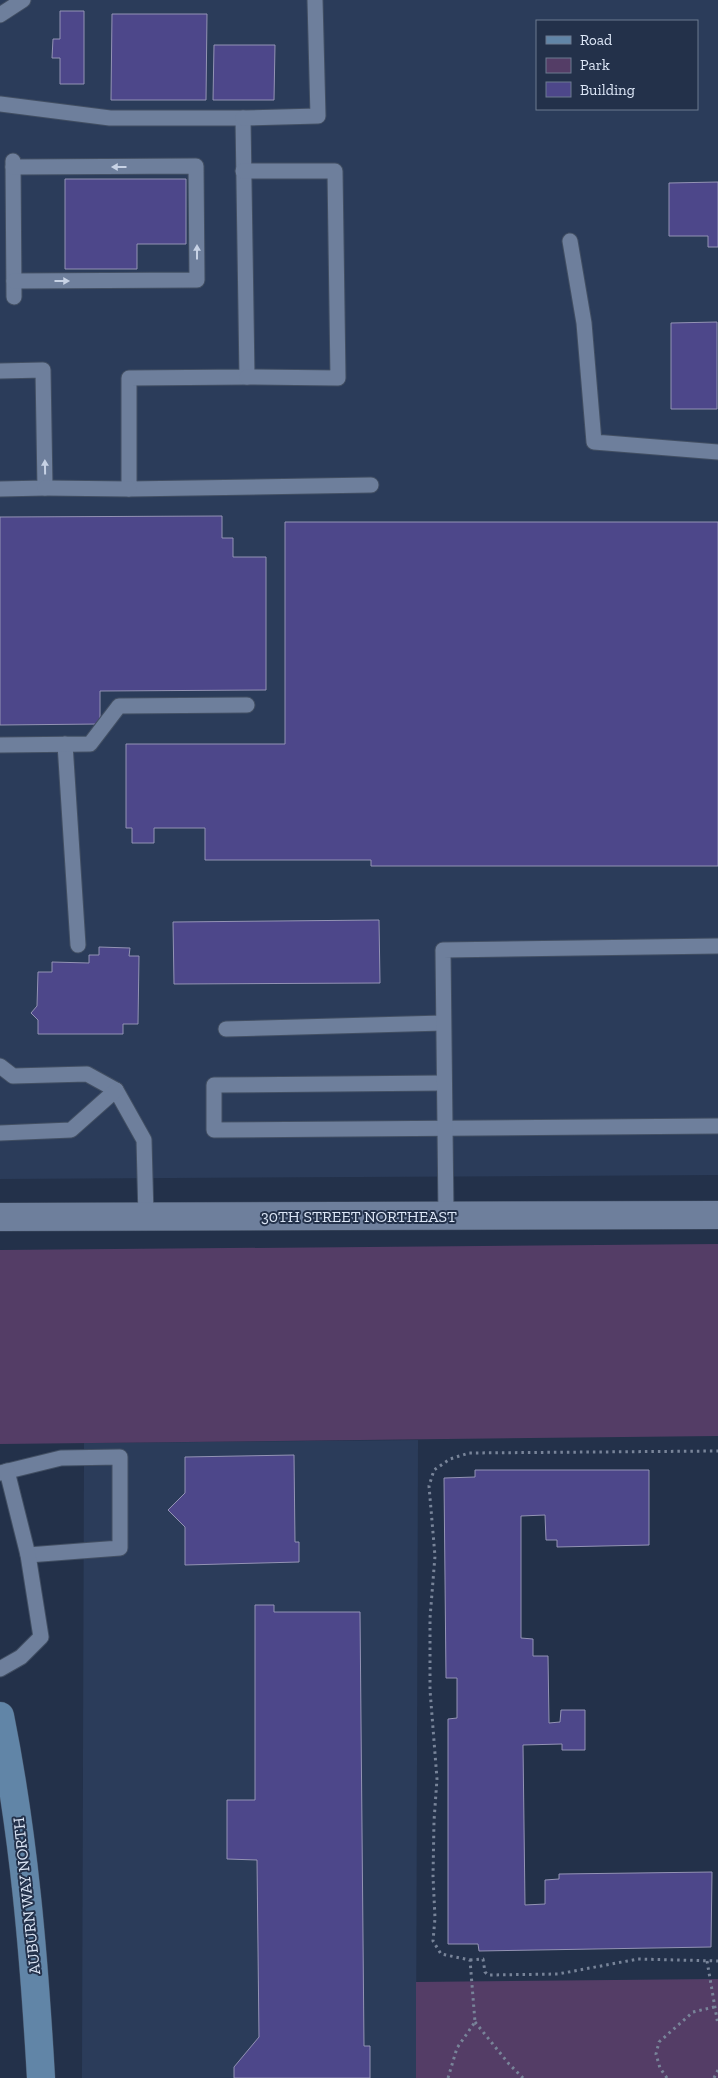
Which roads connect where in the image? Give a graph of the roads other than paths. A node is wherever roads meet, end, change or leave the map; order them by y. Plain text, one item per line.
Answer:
1 (23, 0) edge
2 (315, 0) edge
3 (0, 15) edge
4 (0, 104) edge
5 (242, 118) junction
6 (243, 171) junction
7 (6, 214) edge
8 (570, 241) dead end
9 (14, 281) junction
10 (14, 297) dead end
11 (0, 371) edge
12 (247, 377) junction
13 (718, 452) edge
14 (372, 485) dead end
15 (46, 488) junction
16 (0, 489) edge
17 (129, 489) junction
18 (247, 704) dead end
19 (65, 744) junction
20 (0, 745) edge
21 (78, 944) dead end
22 (718, 946) edge
23 (443, 1023) junction
24 (226, 1029) dead end
25 (0, 1066) edge
26 (444, 1083) junction
27 (116, 1090) junction
28 (718, 1126) edge
29 (445, 1128) junction
30 (0, 1133) edge
31 (718, 1215) edge
32 (446, 1216) junction
33 (0, 1217) edge
34 (146, 1217) junction
35 (4, 1472) edge
36 (28, 1555) junction
37 (0, 1669) edge
38 (0, 1716) edge
39 (8, 1801) edge
40 (41, 2078) edge

1 - 3 lane
2 - 5 lane
4 - 5 lane
5 - 6 lane
6 - 12 lane
6 - 12 lane
7 - 9 lane
9 -> 7 lane
8 - 13 lane
9 - 10 lane
15 -> 11 lane
12 - 17 lane
14 - 17 lane
15 - 16 lane
15 - 17 lane
18 - 19 lane
19 - 20 lane
19 - 21 lane
22 - 23 lane
23 - 24 lane
23 - 26 lane
25 - 27 lane
26 - 29 lane
26 - 29 lane
27 - 30 lane
27 - 34 lane
28 - 29 lane
29 - 32 lane
31 - 32 street, 30TH STREET NORTHEAST
32 - 34 street, 30TH STREET NORTHEAST
33 - 34 street, 30TH STREET NORTHEAST
35 - 36 lane
35 - 36 lane
36 - 37 lane
38 - 39 main road, AUBURN WAY NORTH
39 - 40 main road, AUBURN WAY NORTH

